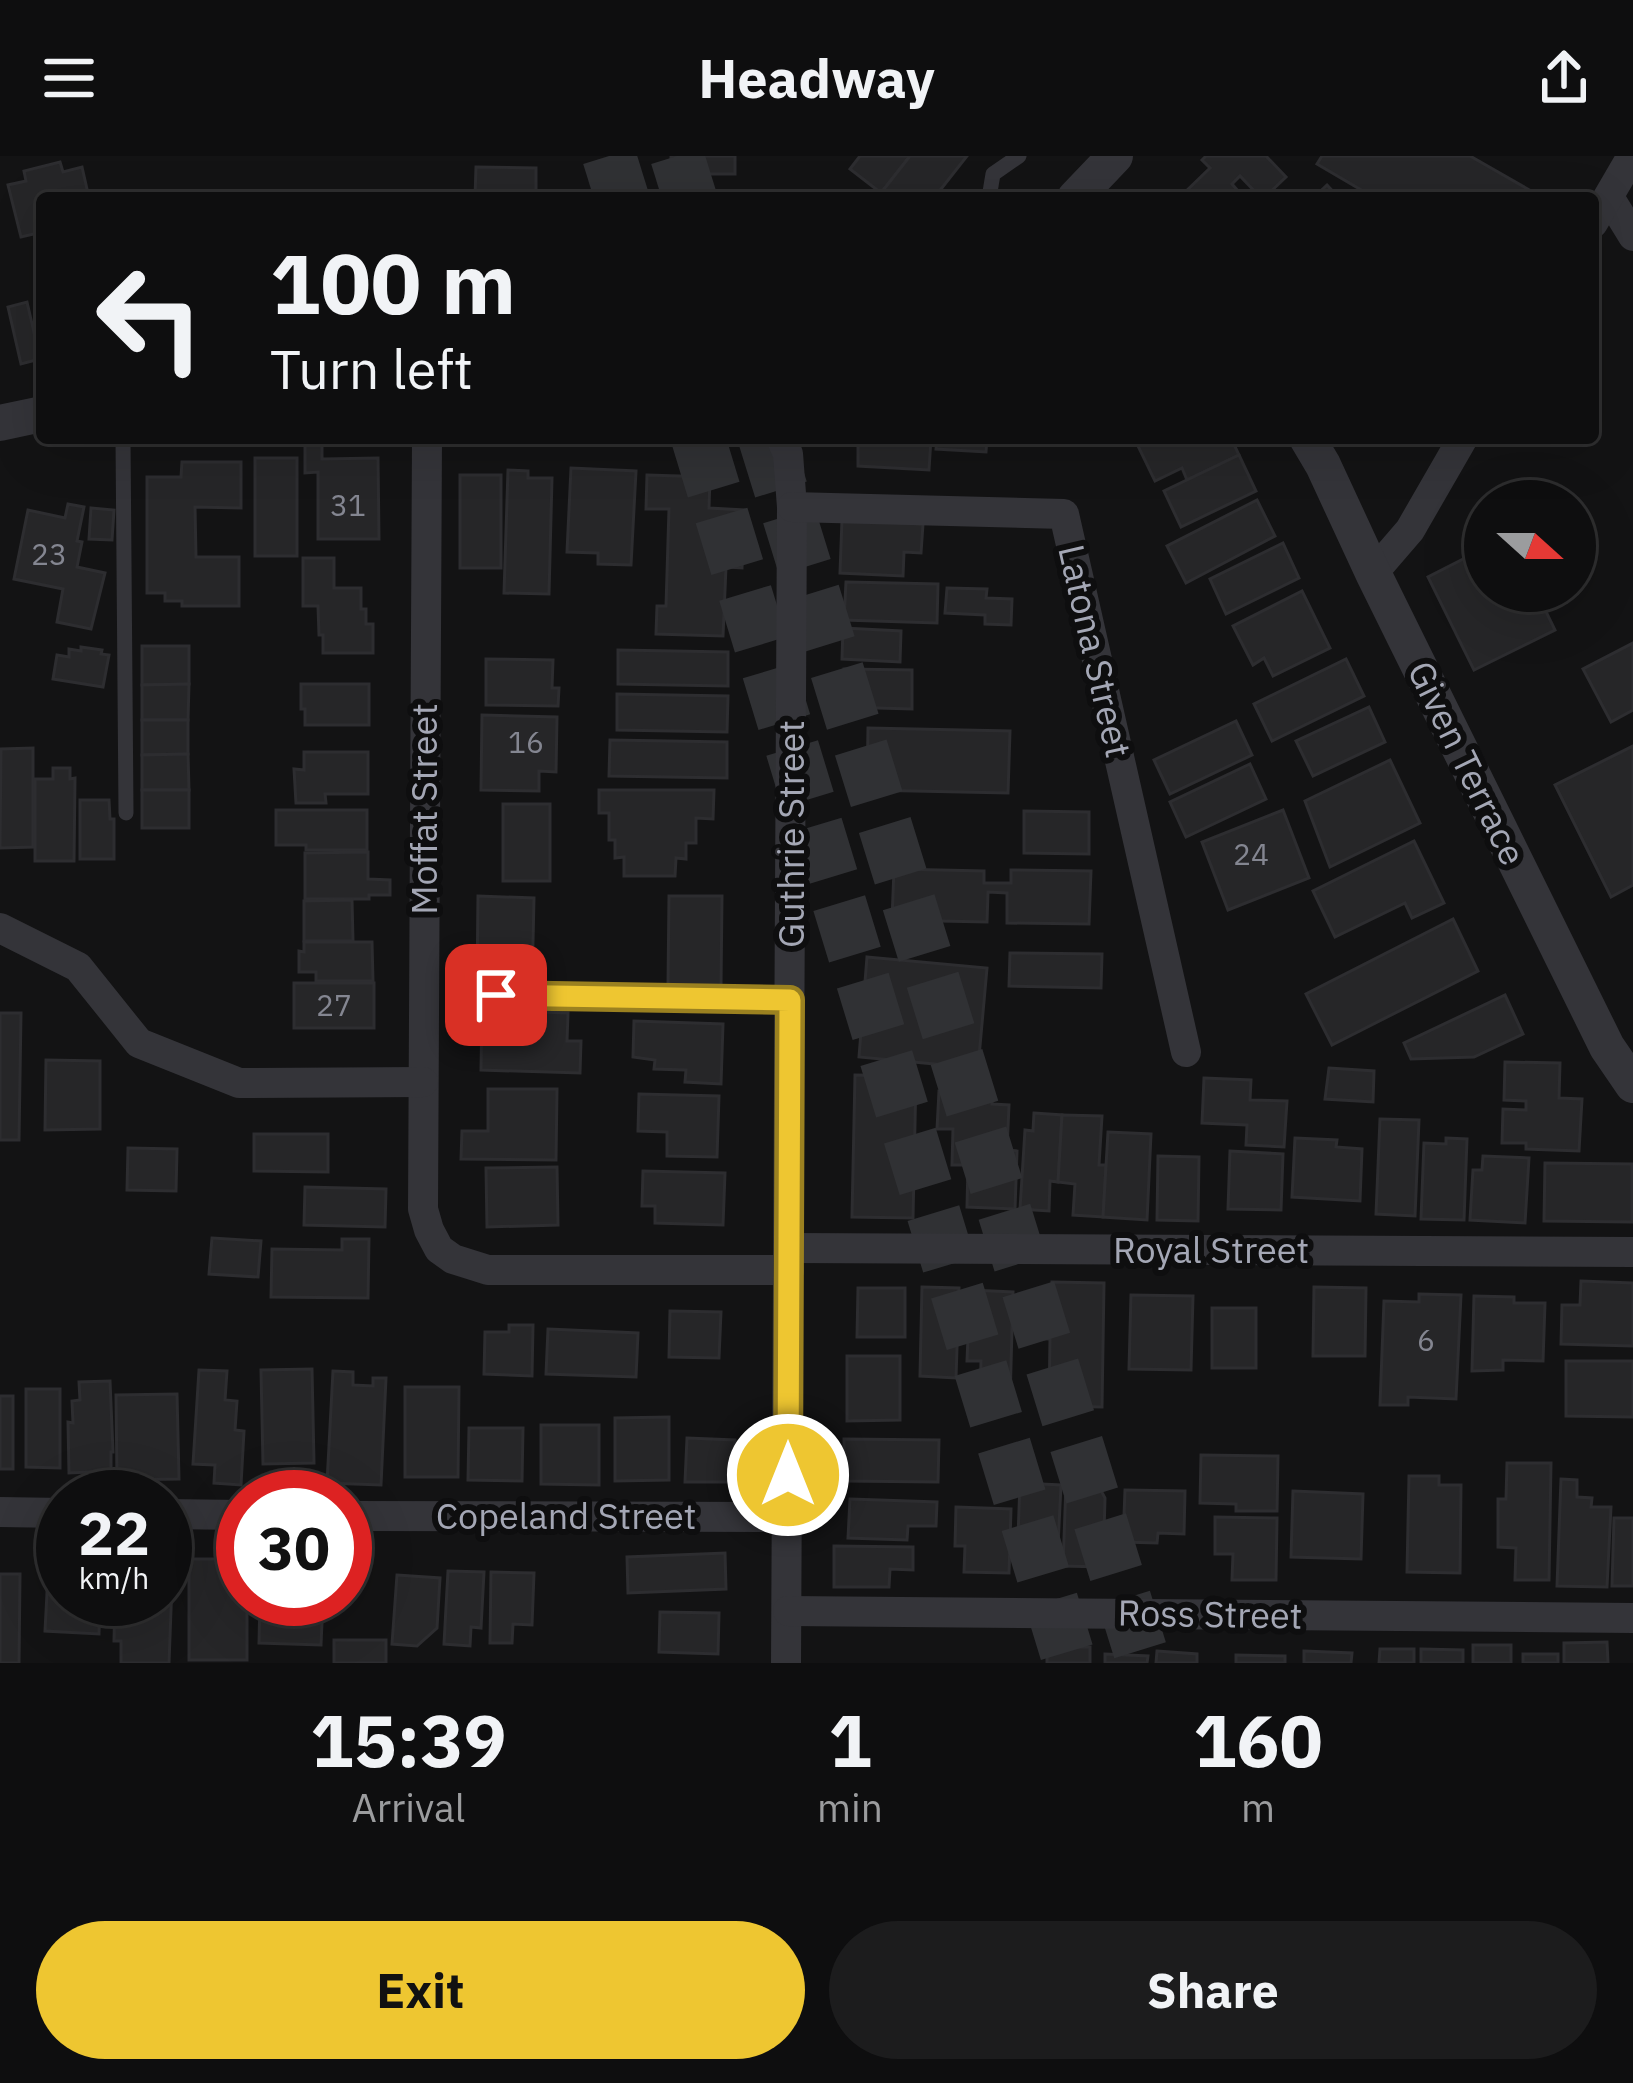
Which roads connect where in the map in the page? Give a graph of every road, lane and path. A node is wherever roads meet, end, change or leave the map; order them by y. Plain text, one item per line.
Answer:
1 (1018, 156) edge
2 (1115, 156) edge
3 (1618, 184) edge
4 (990, 192) edge
5 (1083, 192) edge
6 (1633, 236) edge
7 (36, 415) edge
8 (0, 423) edge
9 (123, 444) edge
10 (427, 444) edge
11 (784, 444) edge
12 (1313, 444) edge
13 (1460, 444) edge
14 (792, 506) junction
15 (1373, 573) junction
16 (127, 813) dead end
17 (0, 928) edge
18 (496, 995) dead end
19 (790, 1000) junction
20 (1186, 1052) dead end
21 (422, 1082) junction
22 (1633, 1085) edge
23 (439, 1249) joint
24 (1633, 1252) edge
25 (789, 1259) junction
26 (0, 1512) edge
27 (36, 1513) edge
28 (372, 1516) edge
29 (787, 1517) junction
30 (788, 1611) junction
31 (1633, 1618) edge
32 (786, 1663) edge

1 - 4 lane
2 - 5 street
3 - 6 street
7 - 8 street
9 - 16 lane
10 - 21 street, Moffat Street
11 - 14 street, Guthrie Street
12 - 15 street, Given Terrace
13 - 15 street
14 - 19 street, Guthrie Street
14 - 20 street, Latona Street
15 - 22 street, Given Terrace
17 - 21 street
18 - 19 lane
19 - 25 street, Guthrie Street
21 - 23 street, Moffat Street
23 - 25 street, Royal Street
24 - 25 street, Royal Street
25 - 29 street, Guthrie Street
26 - 27 street
28 - 29 street, Copeland Street
29 - 30 street, Guthrie Street
30 - 31 street, Ross Street
30 - 32 street, Guthrie Street

